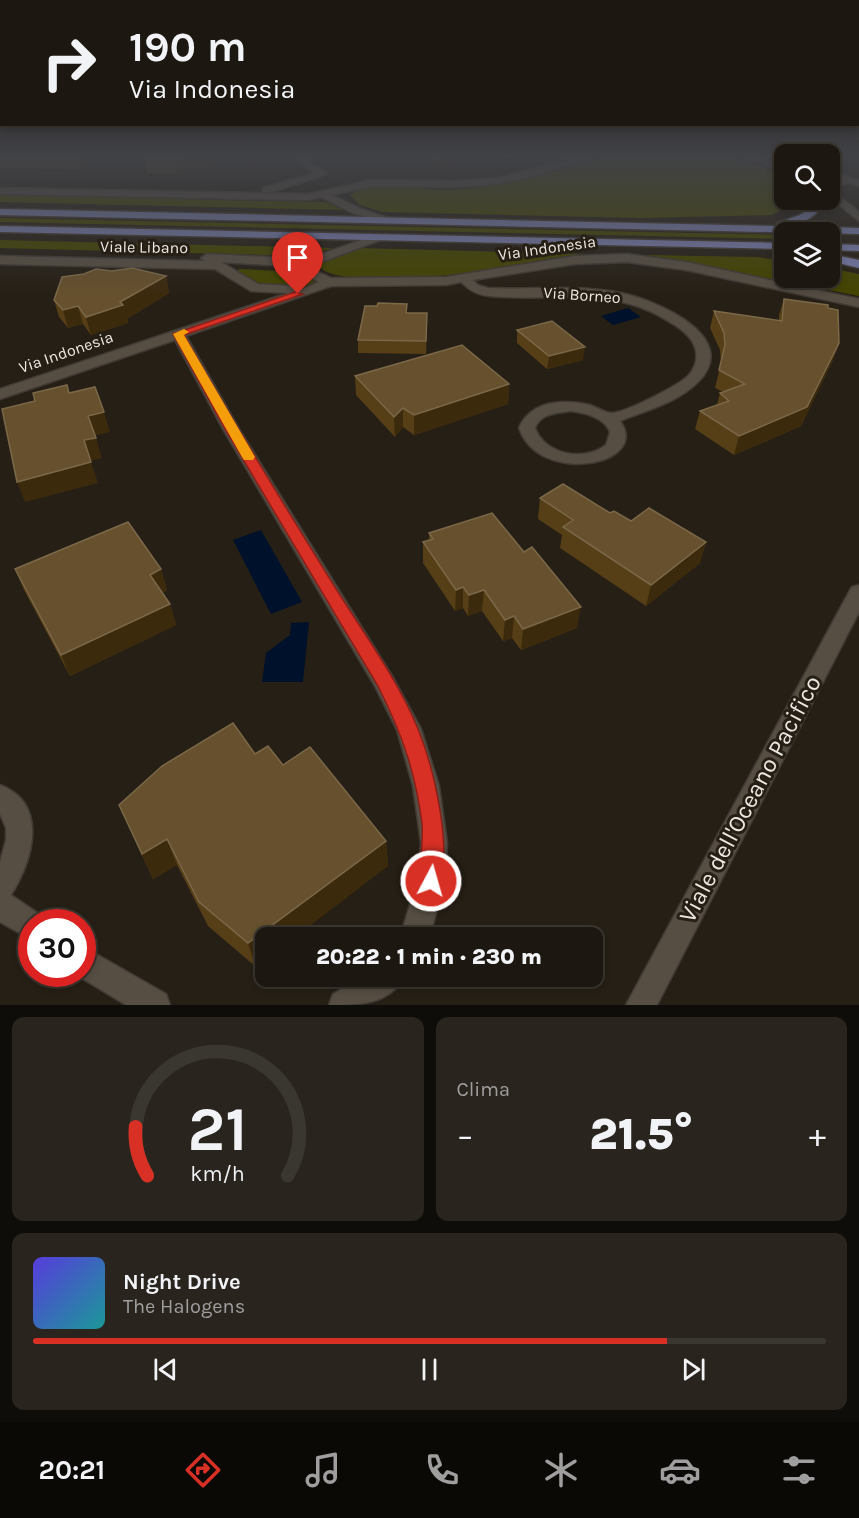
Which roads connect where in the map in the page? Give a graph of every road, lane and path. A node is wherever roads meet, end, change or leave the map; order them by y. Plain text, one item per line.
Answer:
1 (340, 203) edge
2 (842, 203) edge
3 (814, 210) edge
4 (0, 212) edge
5 (859, 218) edge
6 (387, 221) junction
7 (0, 229) edge
8 (764, 229) junction
9 (859, 231) edge
10 (379, 237) junction
11 (774, 246) edge
12 (840, 247) edge
13 (859, 248) edge
14 (0, 253) edge
15 (43, 257) junction
16 (0, 260) edge
17 (840, 260) edge
18 (220, 262) junction
19 (308, 263) junction
20 (859, 264) edge
21 (467, 281) junction
22 (329, 282) junction
23 (314, 289) junction
24 (819, 298) junction
25 (859, 303) edge
26 (859, 310) edge
27 (178, 334) junction
28 (0, 394) edge
29 (609, 420) junction
30 (859, 592) edge
31 (0, 797) edge
32 (0, 887) edge
33 (0, 905) edge
34 (18, 917) edge
35 (417, 927) edge
36 (96, 969) edge
37 (376, 987) edge
38 (155, 1005) edge
39 (344, 1005) edge
40 (640, 1005) edge

1 - 6 street
2 - 5 street
3 - 8 main road
4 - 6 main road
6 - 8 main road
7 - 10 main road
8 - 9 main road
10 - 11 main road
10 - 19 street, Viale Libano
12 - 13 main road
14 - 15 street, Viale Libano
15 - 16 street, Viale Libano
15 - 18 street, Viale Libano
17 - 20 main road
18 - 19 street, Viale Libano
18 - 23 street
19 - 22 street
21 - 22 street, Via Indonesia
21 - 23 street, Via Indonesia
21 - 24 street, Via Indonesia
21 - 29 street, Via Borneo
22 - 23 street, Via Indonesia
23 - 27 street, Via Indonesia
24 - 25 street, Via Indonesia
24 - 26 street, Via Indonesia
27 - 28 street, Via Indonesia
27 - 35 street
29 - 29 street
30 - 40 street, Viale dell'Oceano Pacifico
31 - 32 street
33 - 34 street
36 - 38 street
37 - 39 street

